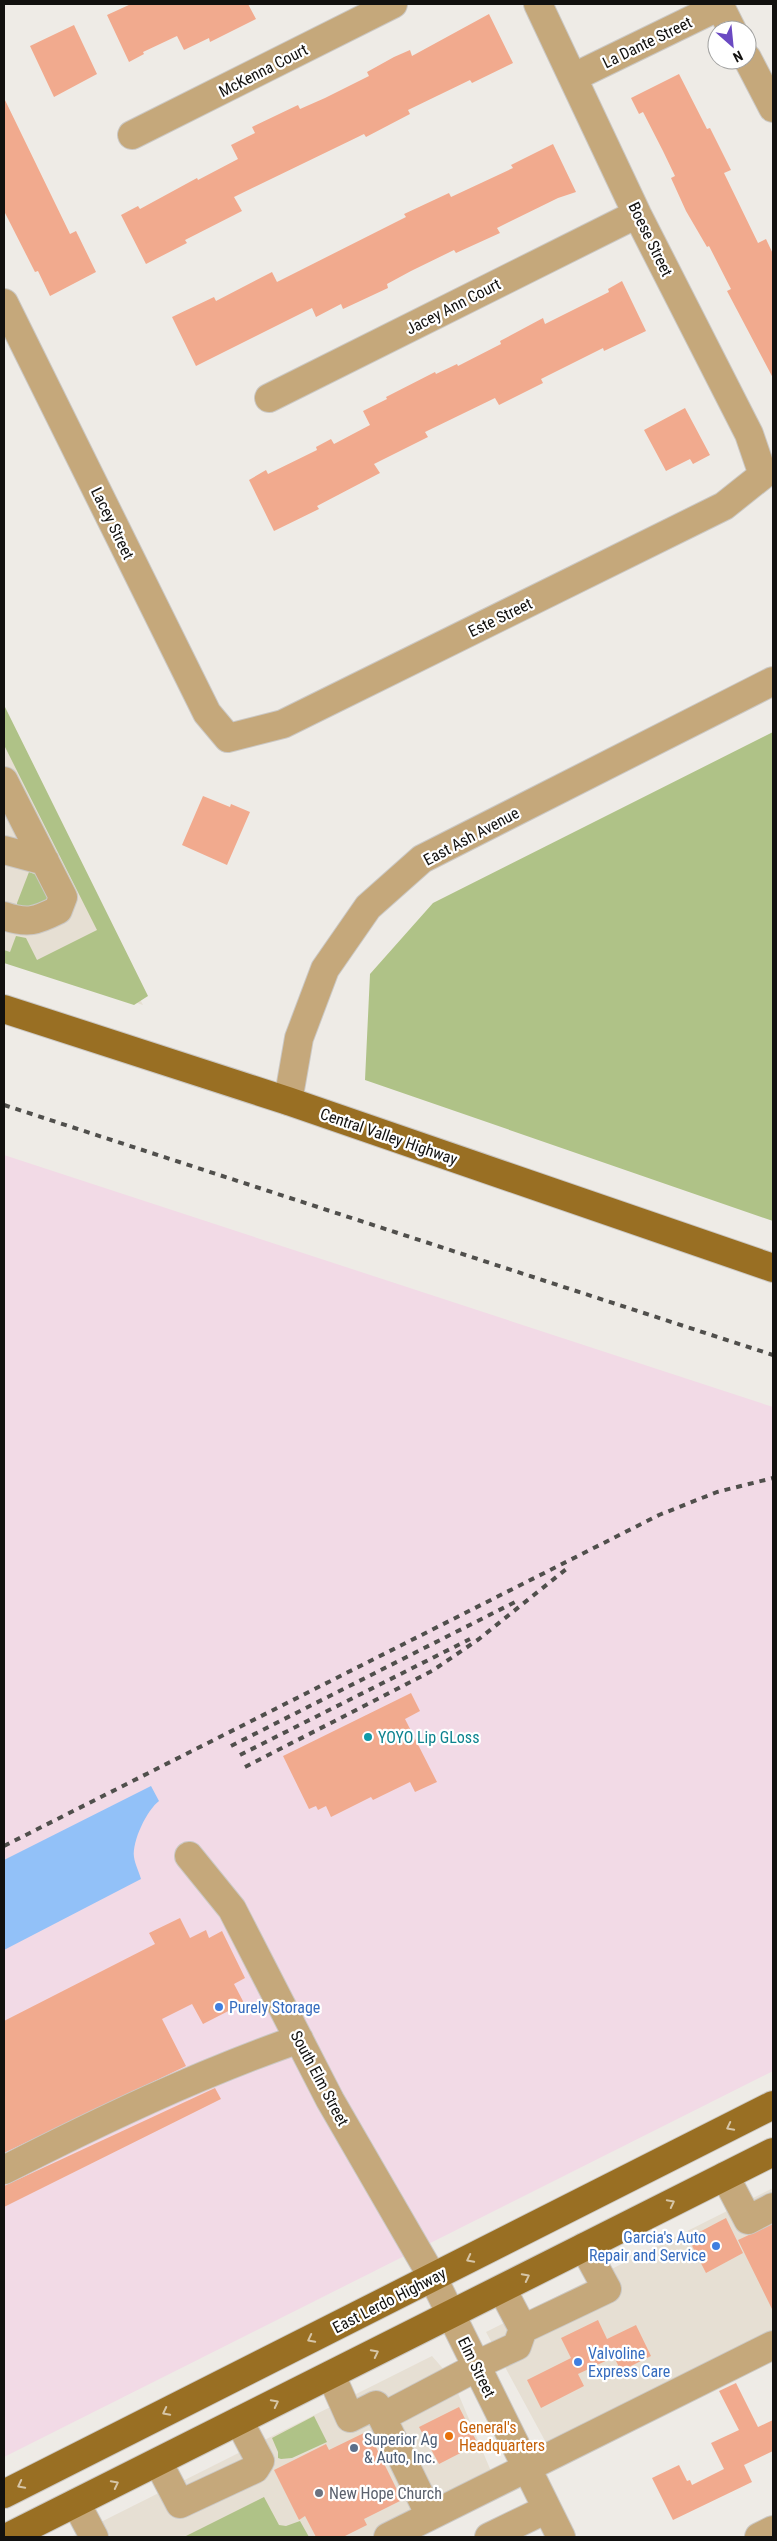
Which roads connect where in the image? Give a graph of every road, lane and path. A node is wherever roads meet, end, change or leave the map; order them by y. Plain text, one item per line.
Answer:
1 (393, 4) edge
2 (538, 4) edge
3 (719, 5) edge
4 (727, 20) edge
5 (753, 70) edge
6 (574, 77) junction
7 (773, 108) edge
8 (132, 135) dead end
9 (637, 214) junction
10 (4, 303) edge
11 (269, 398) dead end
12 (763, 475) joint
13 (773, 681) edge
14 (228, 738) joint
15 (4, 782) edge
16 (4, 850) edge
17 (45, 861) junction
18 (4, 916) edge
19 (4, 1009) edge
20 (288, 1101) junction
21 (773, 1268) edge
22 (189, 1856) dead end
23 (298, 2039) junction
24 (773, 2105) edge
25 (773, 2152) edge
26 (4, 2170) edge
27 (725, 2176) junction
28 (773, 2207) edge
29 (584, 2247) junction
30 (433, 2278) junction
31 (502, 2289) junction
32 (451, 2314) junction
33 (523, 2329) junction
34 (773, 2345) edge
35 (476, 2366) junction
36 (331, 2375) junction
37 (382, 2416) junction
38 (239, 2421) junction
39 (158, 2462) junction
40 (526, 2467) junction
41 (4, 2494) edge
42 (76, 2503) junction
43 (547, 2509) junction
44 (430, 2516) junction
45 (773, 2530) edge
46 (24, 2534) edge
47 (94, 2537) edge
48 (388, 2537) edge
49 (489, 2537) edge
50 (561, 2537) edge
51 (759, 2537) edge

1 - 8 street, McKenna Court
2 - 6 street, Boese Street
3 - 4 street
3 - 6 street, La Dante Street
5 - 7 street
6 - 9 street, Boese Street
9 - 11 street, Jacey Ann Court
9 - 12 street, Boese Street
10 - 14 street, Lacey Street
12 - 14 street, Este Street
13 - 20 street, East Ash Avenue
15 - 17 street
16 - 17 street
17 - 18 street
19 - 20 main road, Central Valley Highway
20 - 21 main road, Central Valley Highway
22 - 23 street, South Elm Street
23 - 26 street
23 - 30 street, South Elm Street
24 -> 30 main road, East Lerdo Highway
25 - 27 main road
27 - 28 street
29 -> 27 main road
31 -> 29 main road
29 - 33 street
30 - 32 street, Elm Street
30 -> 41 main road, East Lerdo Highway
31 - 32 main road
31 - 33 street
32 - 35 street, Elm Street
36 -> 32 main road
33 - 35 street
34 - 40 street
35 - 37 street
35 - 40 street, Elm Street
36 - 37 street
38 -> 36 main road
37 - 44 street
38 - 39 main road
38 - 39 street
42 -> 39 main road
40 - 43 street, Elm Street
40 - 44 street
42 - 46 main road
42 - 47 street
43 - 49 street
43 - 50 street, Elm Street
44 - 48 street
45 - 51 street

